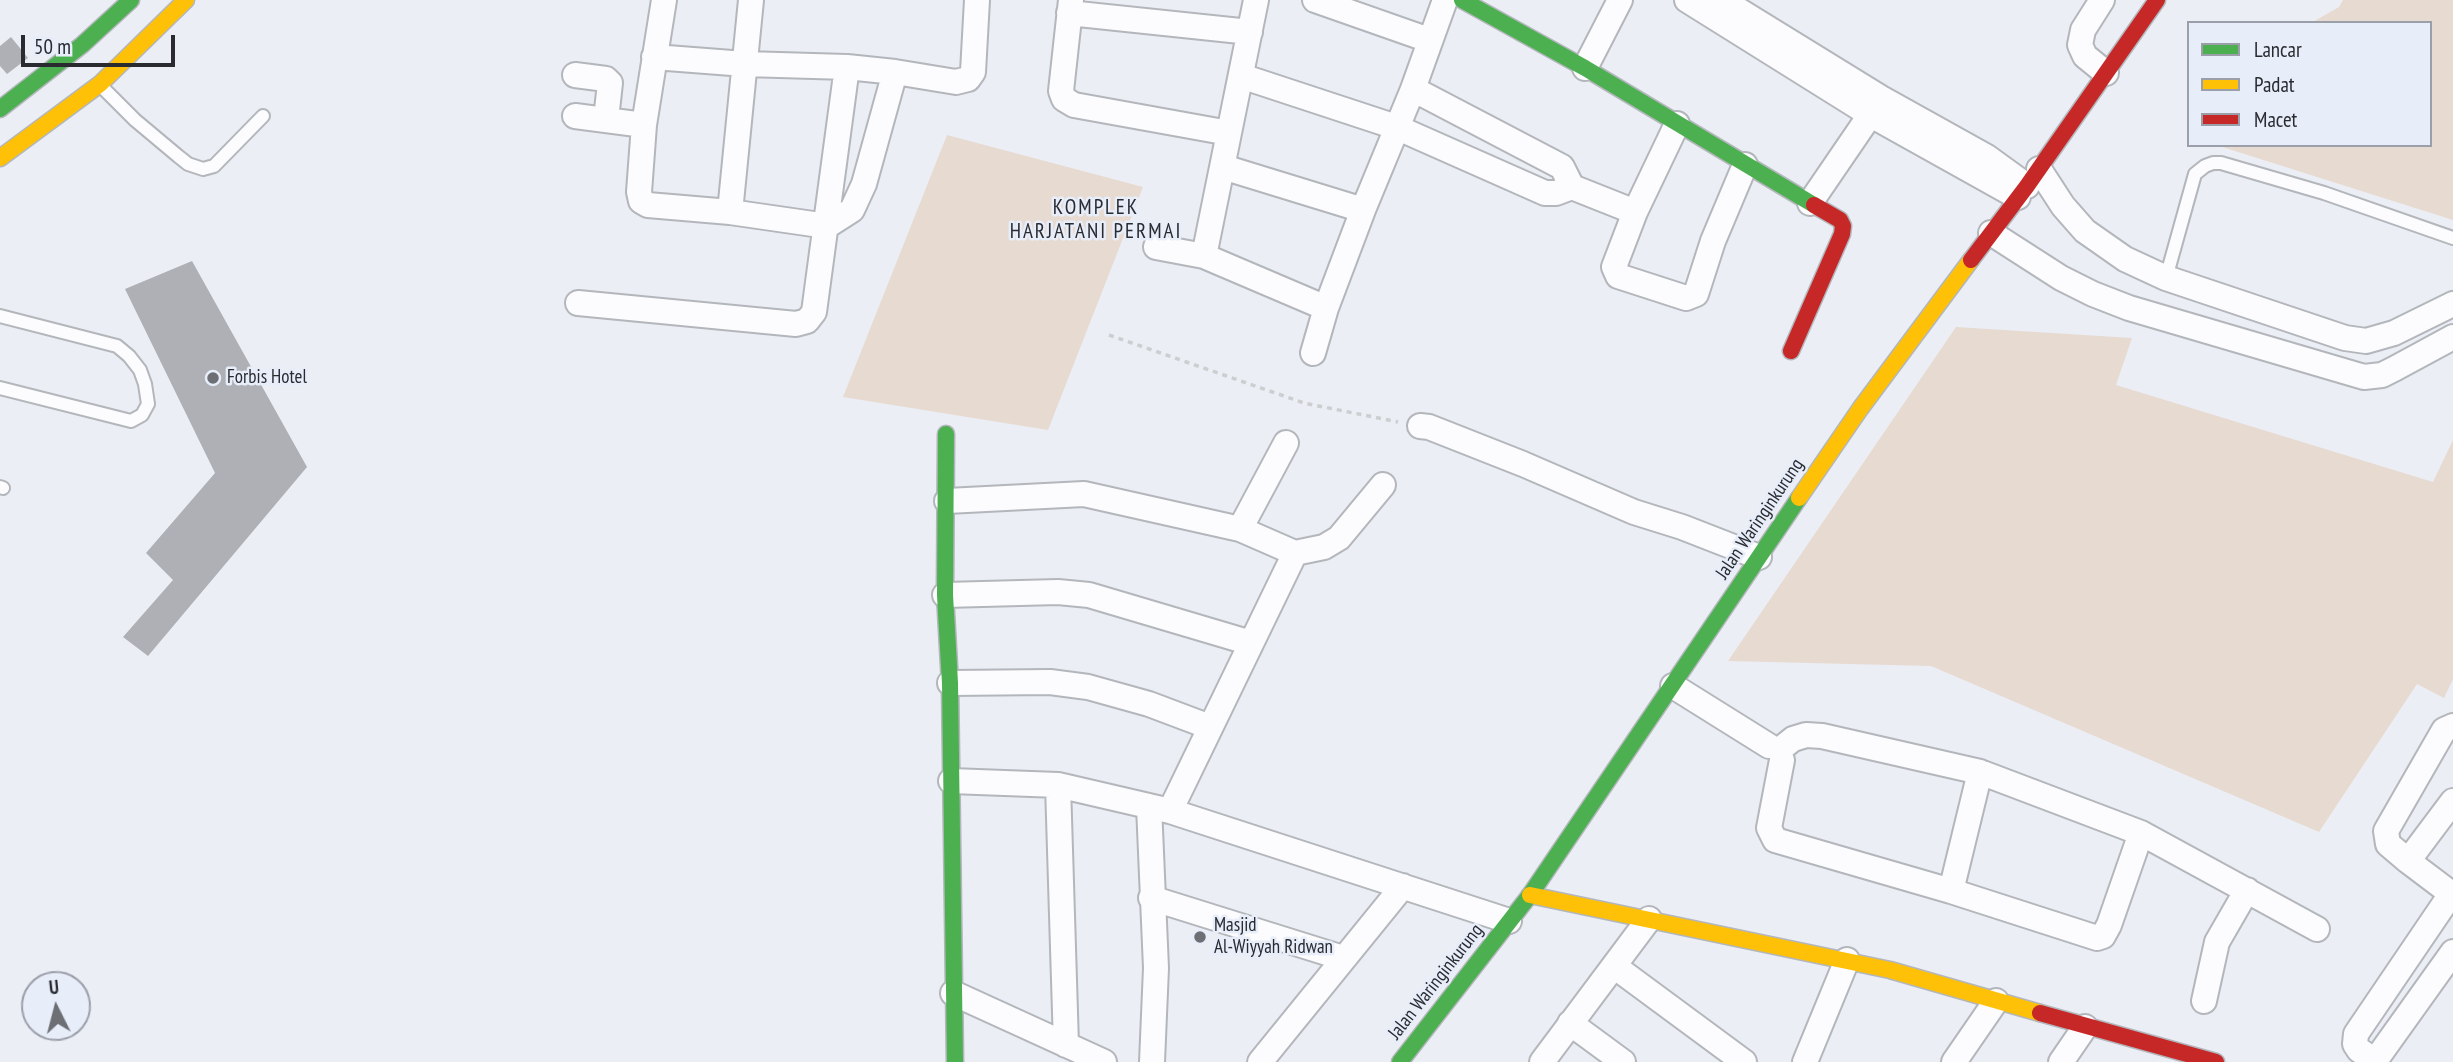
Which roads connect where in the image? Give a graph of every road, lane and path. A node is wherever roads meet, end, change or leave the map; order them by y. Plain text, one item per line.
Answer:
1 (131, 0) edge
2 (186, 0) edge
3 (664, 0) edge
4 (751, 0) edge
5 (977, 0) edge
6 (1256, 0) edge
7 (1315, 0) edge
8 (1445, 0) edge
9 (1462, 0) edge
10 (1620, 0) edge
11 (1687, 0) edge
12 (1722, 0) edge
13 (2102, 0) edge
14 (2157, 0) edge
15 (1070, 7) edge
16 (1250, 32) junction
17 (1429, 40) junction
18 (653, 57) junction
19 (745, 64) junction
20 (846, 67) junction
21 (1585, 68) junction
22 (895, 72) junction
23 (2106, 73) junction
24 (575, 75) dead end
25 (1241, 76) junction
26 (100, 84) junction
27 (1413, 89) junction
28 (1876, 106) junction
29 (0, 109) edge
30 (575, 116) dead end
31 (263, 117) dead end
32 (606, 119) junction
33 (1677, 124) junction
34 (644, 125) junction
35 (1396, 127) junction
36 (1229, 133) junction
37 (0, 158) edge
38 (1745, 165) junction
39 (1223, 167) junction
40 (2028, 184) junction
41 (1572, 187) junction
42 (1810, 203) junction
43 (1363, 210) junction
44 (730, 212) junction
45 (1635, 212) junction
46 (827, 226) junction
47 (1991, 233) junction
48 (2453, 238) edge
49 (1156, 247) dead end
50 (1204, 256) junction
51 (2166, 278) junction
52 (578, 303) dead end
53 (2453, 304) edge
54 (1326, 308) junction
55 (0, 316) edge
56 (1109, 335) dead end
57 (2453, 337) edge
58 (1791, 351) dead end
59 (1313, 353) dead end
60 (0, 388) edge
61 (1420, 426) joint
62 (946, 434) dead end
63 (1286, 443) dead end
64 (1382, 485) dead end
65 (947, 501) junction
66 (1240, 529) junction
67 (1295, 553) junction
68 (1759, 557) junction
69 (945, 595) junction
70 (1251, 643) junction
71 (950, 683) junction
72 (1673, 687) junction
73 (2453, 726) edge
74 (1210, 727) junction
75 (1778, 751) junction
76 (1980, 772) junction
77 (951, 781) junction
78 (1058, 785) junction
79 (2453, 801) edge
80 (1160, 808) junction
81 (2141, 833) junction
82 (2408, 861) junction
83 (1402, 886) junction
84 (2247, 890) junction
85 (1951, 891) junction
86 (1530, 895) junction
87 (2452, 895) edge
88 (1152, 898) junction
89 (1649, 919) junction
90 (1509, 921) junction
91 (2317, 929) dead end
92 (2453, 952) edge
93 (1343, 958) junction
94 (1847, 960) junction
95 (1614, 966) junction
96 (953, 993) junction
97 (1996, 1001) junction
98 (2204, 1002) dead end
99 (1570, 1023) junction
100 (2085, 1027) junction
101 (1066, 1045) junction
102 (2167, 1057) edge
103 (2375, 1061) edge
104 (955, 1062) edge
105 (1104, 1062) edge
106 (1152, 1062) edge
107 (1260, 1062) edge
108 (1400, 1062) edge
109 (1542, 1062) edge
110 (1623, 1062) edge
111 (1744, 1062) edge
112 (1805, 1062) edge
113 (1954, 1062) edge
114 (2062, 1062) edge
115 (2216, 1062) edge

1 - 29 main road
2 - 26 main road
3 - 18 street
4 - 19 street
5 - 22 street
6 - 16 street
7 - 17 street
8 - 17 street
9 - 21 main road
10 - 21 street
11 - 28 street
12 - 28 street
13 - 23 street
14 - 23 main road, Jalan Waringinkurung
15 - 16 street
15 - 36 street
16 - 25 street
17 - 27 street
18 - 19 street
18 - 34 street
19 - 20 street
19 - 44 street
20 - 22 street
20 - 46 street
21 - 33 main road
22 - 46 street
23 - 40 main road, Jalan Waringinkurung
24 - 32 street
25 - 35 street
25 - 36 street
26 - 31 lane
26 - 37 main road
27 - 35 street
27 - 41 street
28 - 40 street
28 - 42 street
30 - 32 street
32 - 34 street
33 - 38 main road
33 - 45 street
34 - 44 street
35 - 41 street
35 - 43 street
36 - 39 street
38 - 42 main road
38 - 45 street
39 - 43 street
39 - 50 street
40 - 47 main road, Jalan Waringinkurung
40 - 51 street
41 - 45 street
42 - 58 main road
43 - 54 street
44 - 46 street
46 - 52 street
47 - 57 street
47 - 68 main road, Jalan Waringinkurung
48 - 51 lane
49 - 50 street
50 - 54 street
51 - 53 street
54 - 59 street
55 - 60 lane
56 - 61 path
61 - 68 street
62 - 65 main road
63 - 66 street
64 - 67 street
65 - 66 street
65 - 69 main road
66 - 67 street
67 - 70 street
68 - 72 main road, Jalan Waringinkurung
69 - 70 street
69 - 71 main road
70 - 74 street
71 - 74 street
71 - 77 main road
72 - 75 street
72 - 86 main road, Jalan Waringinkurung
73 - 82 street
74 - 80 street
75 - 76 street
75 - 85 street
76 - 81 street
76 - 85 street
77 - 78 street
77 - 96 main road
78 - 80 street
78 - 101 street
79 - 82 street
80 - 83 street
80 - 88 street
81 - 84 street
81 - 85 street
82 - 87 street
83 - 90 street
83 - 93 street
84 - 91 street
84 - 98 street
86 - 89 main road
86 - 90 main road, Jalan Waringinkurung
87 - 103 street
88 - 93 street
88 - 106 street
89 - 94 main road
89 - 95 street
90 - 108 main road, Jalan Waringinkurung
92 - 103 street
93 - 107 street
94 - 97 main road
94 - 112 street
95 - 99 street
95 - 111 street
96 - 101 street
96 - 104 main road
97 - 100 main road
97 - 113 street
99 - 109 street
99 - 110 street
100 - 102 main road
100 - 114 street
101 - 105 street
102 - 115 main road

